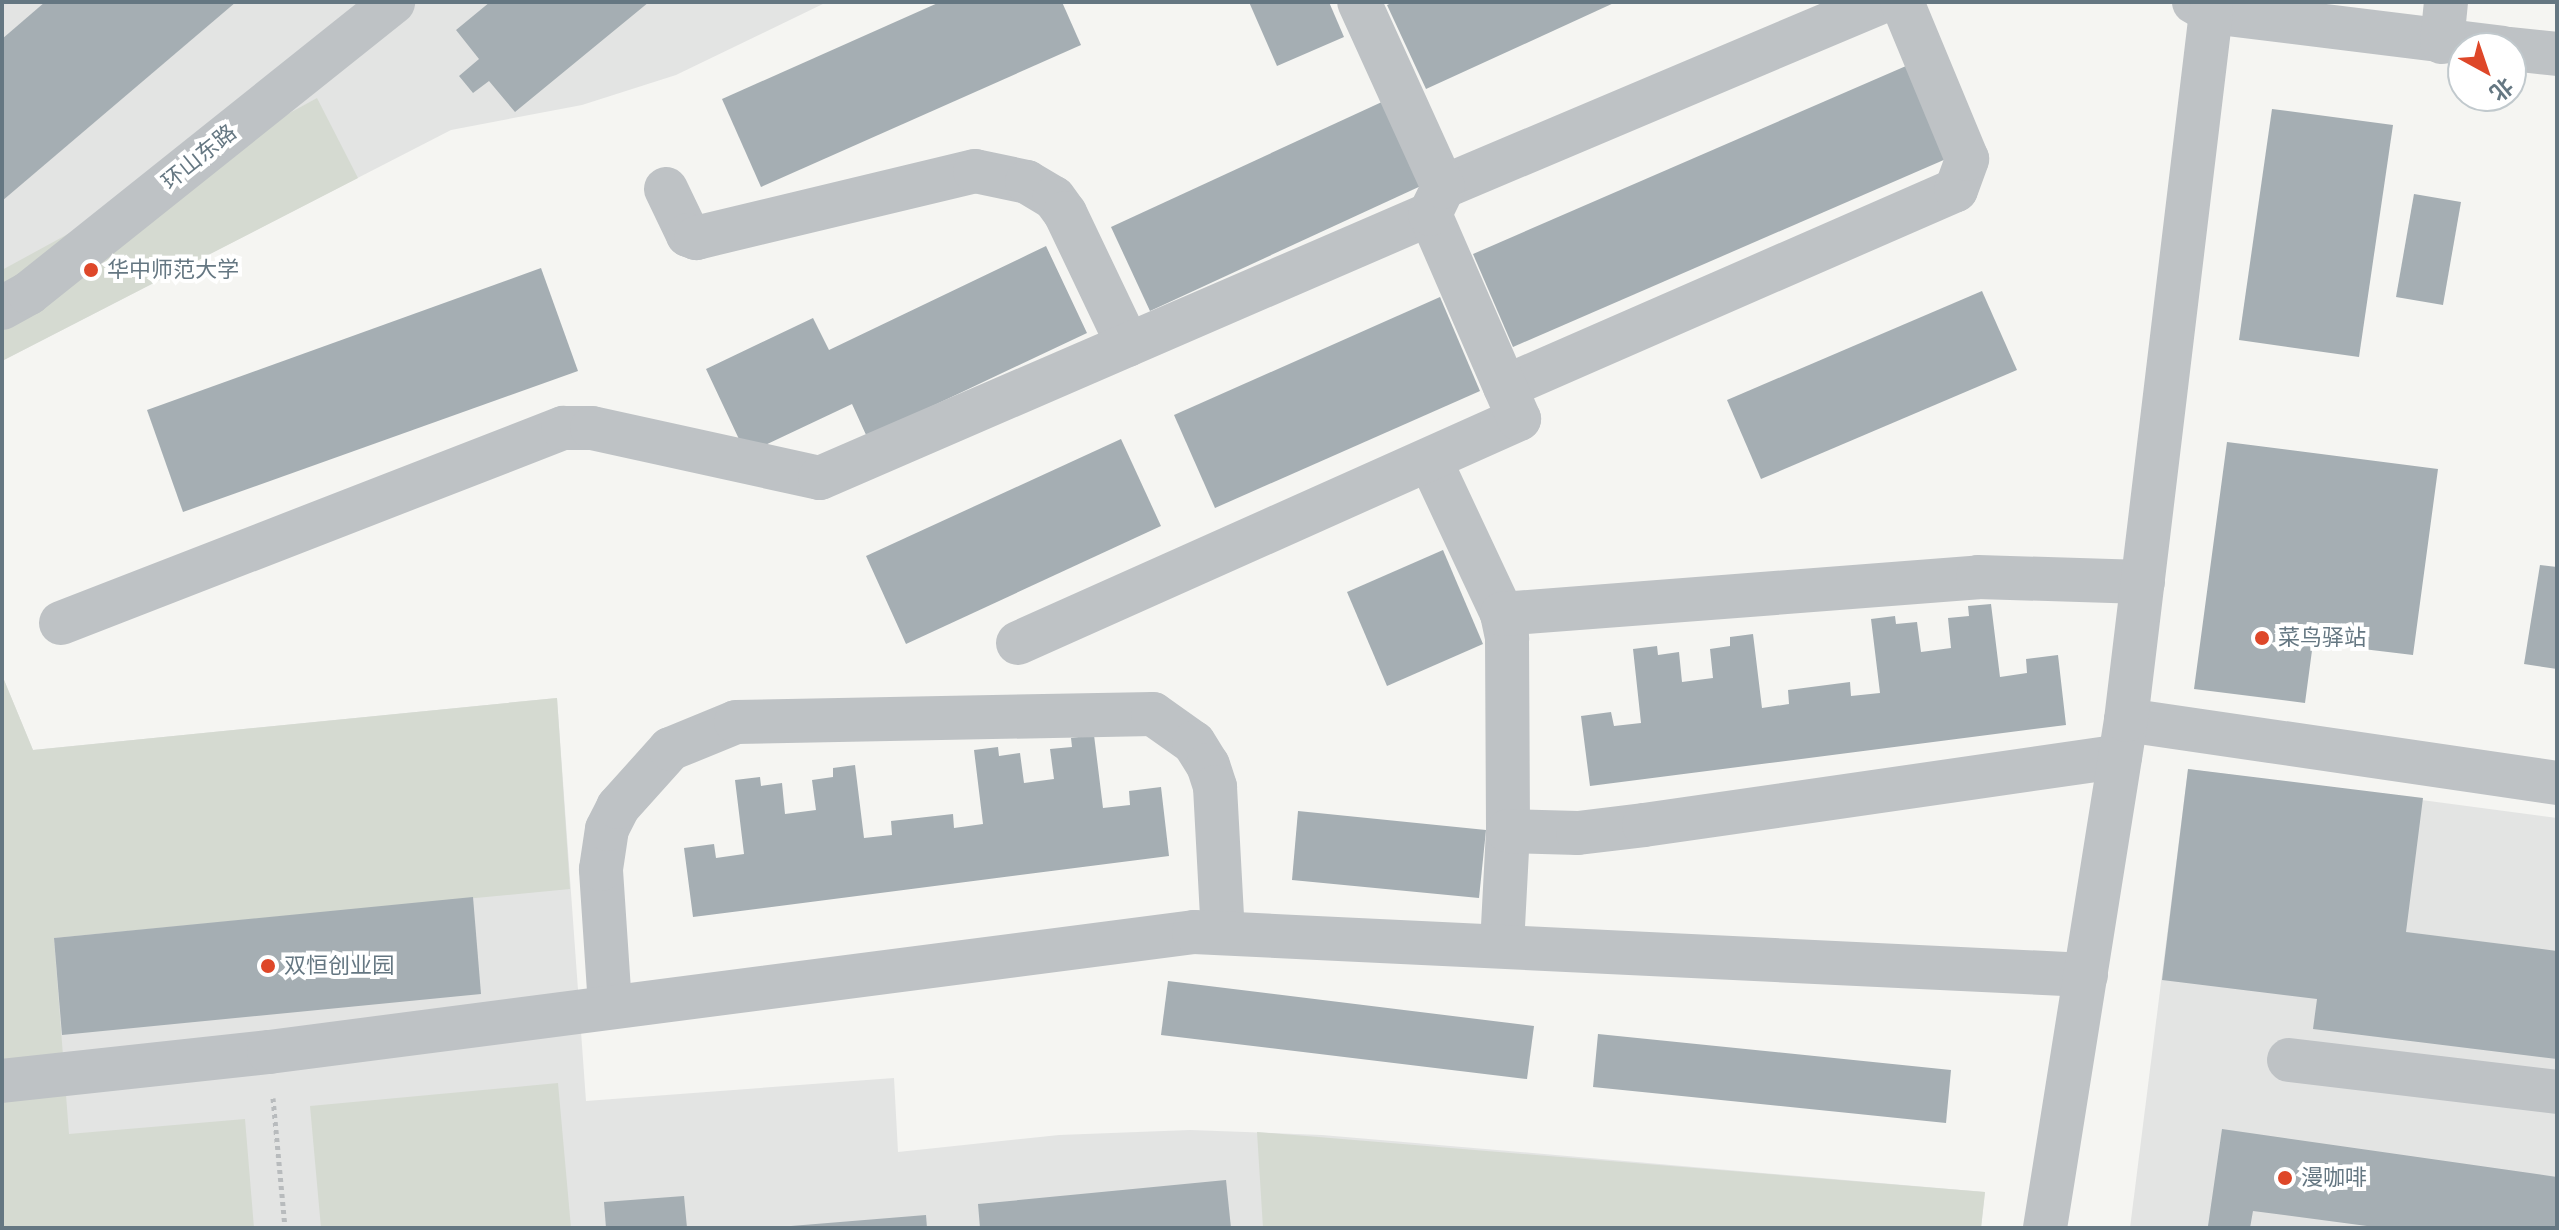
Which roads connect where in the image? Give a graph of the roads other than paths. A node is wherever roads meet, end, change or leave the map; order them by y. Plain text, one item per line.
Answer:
1 (393, 2) edge
2 (1359, 2) edge
3 (1880, 2) edge
4 (1902, 2) edge
5 (2202, 7) edge
6 (2444, 22) edge
7 (2467, 32) edge
8 (2527, 51) edge
9 (2557, 54) edge
10 (666, 189) dead end
11 (1436, 201) junction
12 (2, 308) edge
13 (1128, 345) junction
14 (1505, 387) junction
15 (1430, 460) junction
16 (2143, 582) junction
17 (1502, 614) junction
18 (61, 623) dead end
19 (1018, 643) dead end
20 (2123, 738) junction
21 (2557, 783) edge
22 (1508, 831) junction
23 (1223, 933) junction
24 (1502, 946) junction
25 (2086, 975) junction
26 (610, 1006) junction
27 (2289, 1060) dead end
28 (2, 1081) edge
29 (2557, 1092) edge
30 (2045, 1228) edge

1 - 12 street, 环山东路
2 - 11 street
3 - 11 street
4 - 14 street
5 - 6 street
5 - 16 street
6 - 7 street
8 - 9 street
10 - 13 street
11 - 13 street
11 - 14 street
13 - 18 street
14 - 15 street
15 - 17 street
15 - 19 street
16 - 17 street
16 - 20 street
17 - 22 street
20 - 21 street
20 - 22 street
20 - 25 street
22 - 24 street
23 - 24 street
23 - 26 street
23 - 26 street
24 - 25 street
25 - 30 street
26 - 28 street
27 - 29 street

